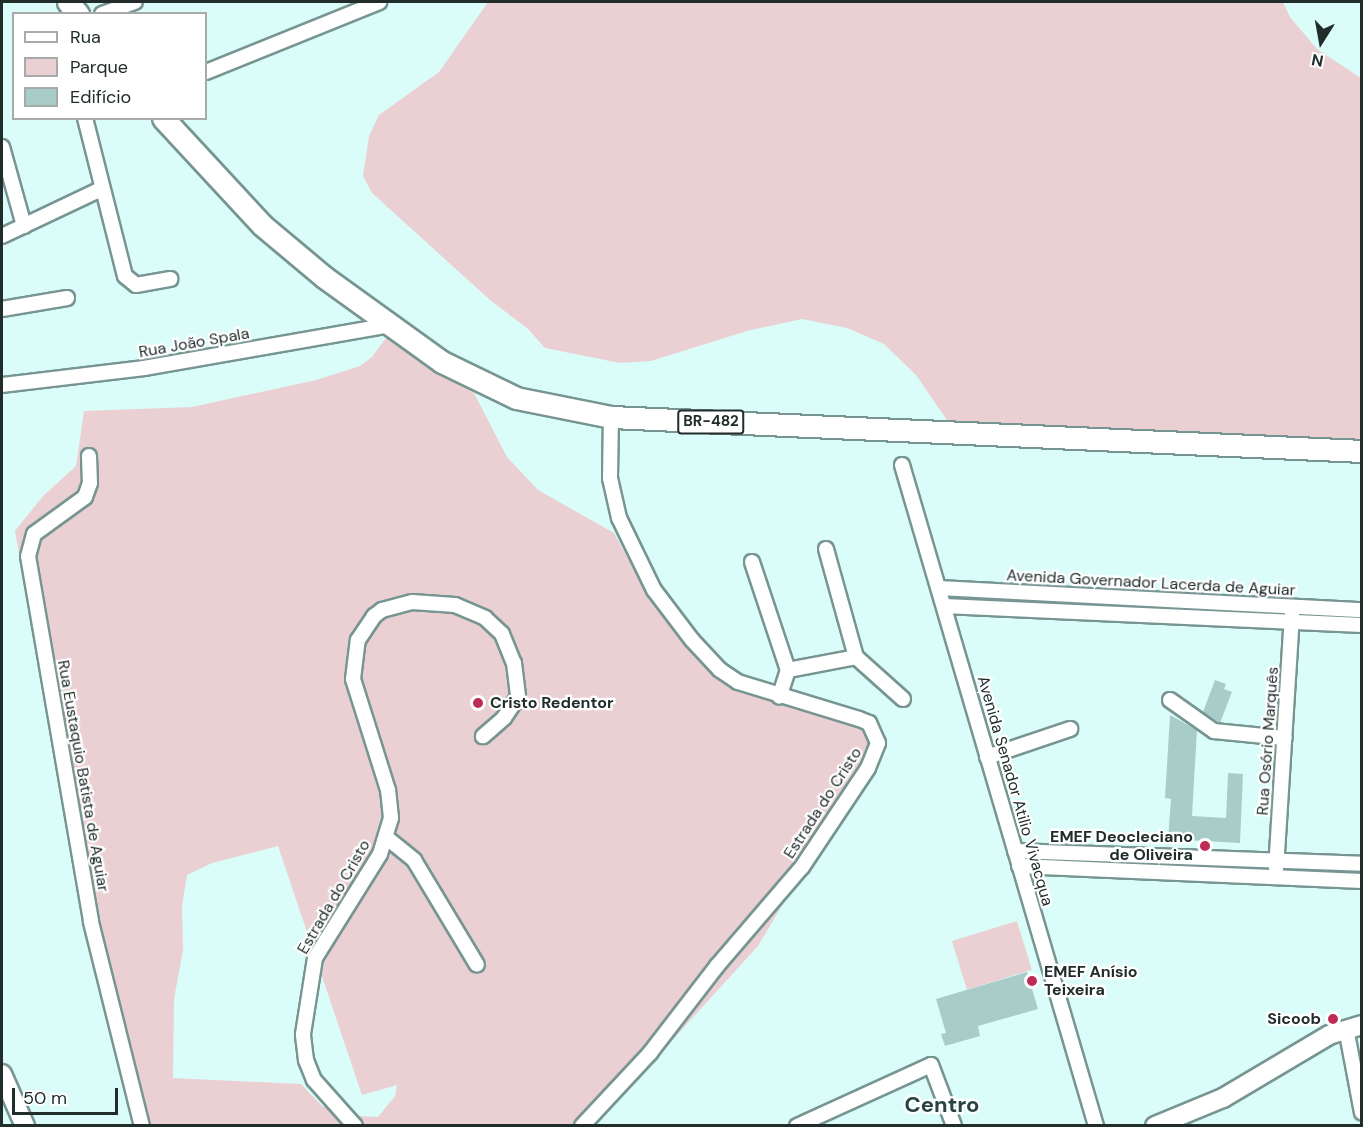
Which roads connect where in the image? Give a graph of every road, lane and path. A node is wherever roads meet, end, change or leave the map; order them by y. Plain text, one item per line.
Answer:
1 (135, 2) edge
2 (379, 2) edge
3 (108, 12) edge
4 (207, 72) edge
5 (85, 120) edge
6 (165, 120) edge
7 (2, 147) edge
8 (101, 189) junction
9 (24, 226) junction
10 (2, 236) edge
11 (170, 279) dead end
12 (67, 298) dead end
13 (2, 309) edge
14 (390, 325) junction
15 (2, 385) edge
16 (610, 417) junction
17 (1362, 451) edge
18 (89, 456) dead end
19 (902, 465) dead end
20 (826, 549) dead end
21 (752, 562) dead end
22 (939, 588) junction
23 (944, 606) junction
24 (1292, 607) junction
25 (1362, 610) edge
26 (1292, 622) junction
27 (1362, 625) edge
28 (856, 657) junction
29 (788, 670) junction
30 (779, 697) junction
31 (903, 699) dead end
32 (1170, 700) dead end
33 (1070, 729) dead end
34 (483, 736) dead end
35 (1285, 738) junction
36 (987, 757) junction
37 (387, 838) junction
38 (1015, 851) junction
39 (1276, 860) junction
40 (1362, 864) edge
41 (1019, 866) junction
42 (1276, 877) junction
43 (1362, 881) edge
44 (477, 965) dead end
45 (1354, 1027) edge
46 (2, 1074) edge
47 (1362, 1113) edge
48 (25, 1125) edge
49 (142, 1125) edge
50 (355, 1125) edge
51 (582, 1125) edge
52 (797, 1125) edge
53 (954, 1125) edge
54 (1096, 1125) edge
55 (1155, 1125) edge

1 - 3 street
2 - 4 street
5 - 8 street
6 - 14 highway, BR-482
7 - 9 street
8 - 9 street
8 - 11 street
9 - 10 street
12 - 13 street
14 - 15 street, Rua João Spala
14 - 16 highway, BR-482
16 - 17 highway, BR-482
16 - 30 street, Estrada do Cristo
18 - 49 street, Rua Eustaquio Batista de Aguiar
19 - 22 street, Avenida Senador Atilio Vivacqua
20 - 28 street
21 - 29 street
22 - 23 street, Avenida Senador Atilio Vivacqua
22 - 24 street, Avenida Governador Lacerda de Aguiar
23 - 26 street, Avenida Governador Lacerda de Aguiar
23 - 36 street, Avenida Senador Atilio Vivacqua
24 - 25 street, Avenida Governador Lacerda de Aguiar
24 - 26 street, Rua Osório Marquês
26 - 27 street, Avenida Governador Lacerda de Aguiar
26 - 35 street, Rua Osório Marquês
28 - 29 street
28 - 31 street
29 - 30 street
30 - 51 street, Estrada do Cristo
32 - 35 street
33 - 36 street
34 - 37 street, Estrada do Cristo
35 - 39 street, Rua Osório Marquês
36 - 38 street, Avenida Senador Atilio Vivacqua
37 - 44 street
37 - 50 street, Estrada do Cristo
38 - 39 street
38 - 41 street, Avenida Senador Atilio Vivacqua
39 - 40 street
39 - 42 street, Rua Osório Marquês
41 - 42 street
41 - 54 street, Avenida Senador Atilio Vivacqua
42 - 43 street
45 - 47 street
45 - 55 main road
46 - 48 main road
52 - 53 street

